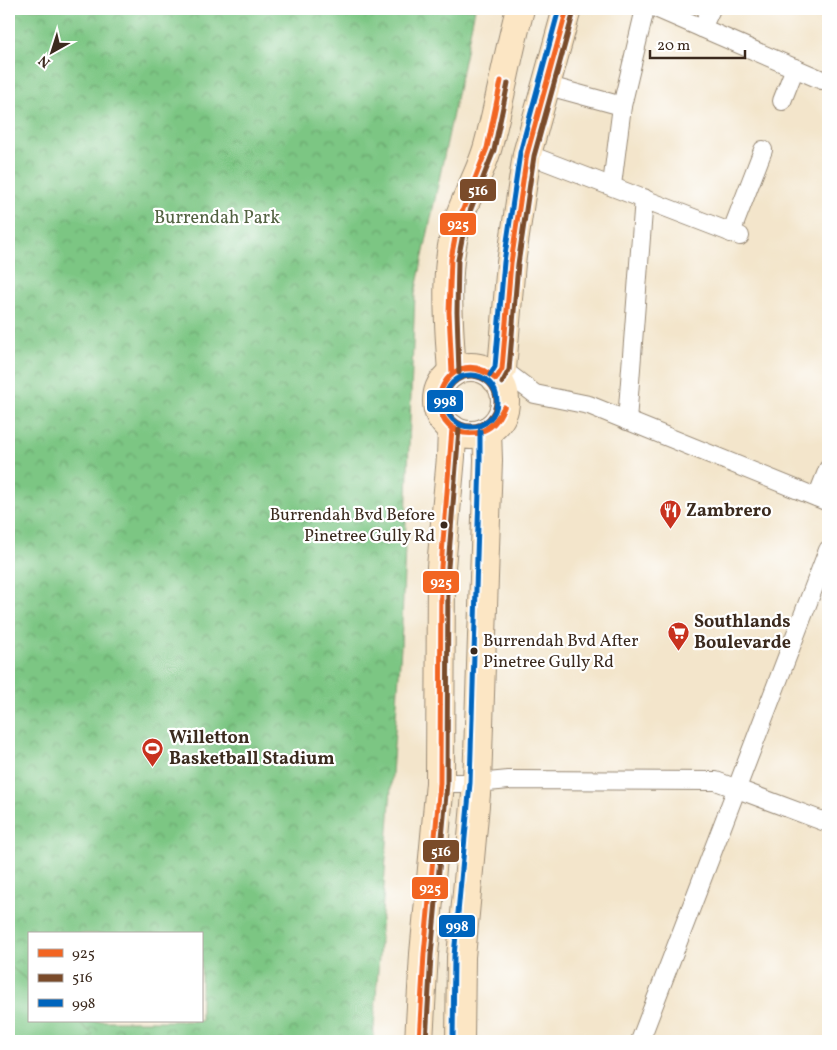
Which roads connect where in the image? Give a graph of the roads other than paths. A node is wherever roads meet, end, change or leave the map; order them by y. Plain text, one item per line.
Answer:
1 (520, 9) edge
2 (567, 9) edge
3 (645, 9) edge
4 (658, 9) edge
5 (712, 9) edge
6 (702, 28) junction
7 (795, 68) junction
8 (822, 80) dead end
9 (545, 85) junction
10 (782, 101) dead end
11 (622, 106) junction
12 (763, 150) dead end
13 (527, 154) junction
14 (612, 185) junction
15 (644, 198) junction
16 (452, 373) junction
17 (499, 374) junction
18 (627, 421) junction
19 (452, 429) junction
20 (487, 431) junction
21 (828, 469) edge
22 (822, 500) edge
23 (828, 550) edge
24 (440, 616) junction
25 (482, 619) junction
26 (440, 783) junction
27 (477, 783) junction
28 (737, 789) junction
29 (828, 823) edge
30 (419, 1041) edge
31 (460, 1041) edge
32 (640, 1041) edge

1 - 16 main road
2 - 9 main road
3 - 11 lane
4 - 6 lane
5 - 6 lane
6 - 7 lane
7 - 8 lane
7 - 10 lane
9 - 11 lane
9 - 13 main road
11 - 14 lane
12 - 15 lane
13 - 14 lane
13 - 17 main road
14 - 15 lane
15 - 18 lane
16 - 17 main road
16 - 19 main road
17 - 18 lane
17 - 20 main road
18 - 22 lane
19 - 20 main road
19 - 24 main road
20 - 25 main road
21 - 22 lane
23 - 28 lane
24 - 25 main road
24 - 26 main road
25 - 27 main road
26 - 27 lane
26 - 30 main road
27 - 28 lane
27 - 31 main road
28 - 29 lane
28 - 32 lane

